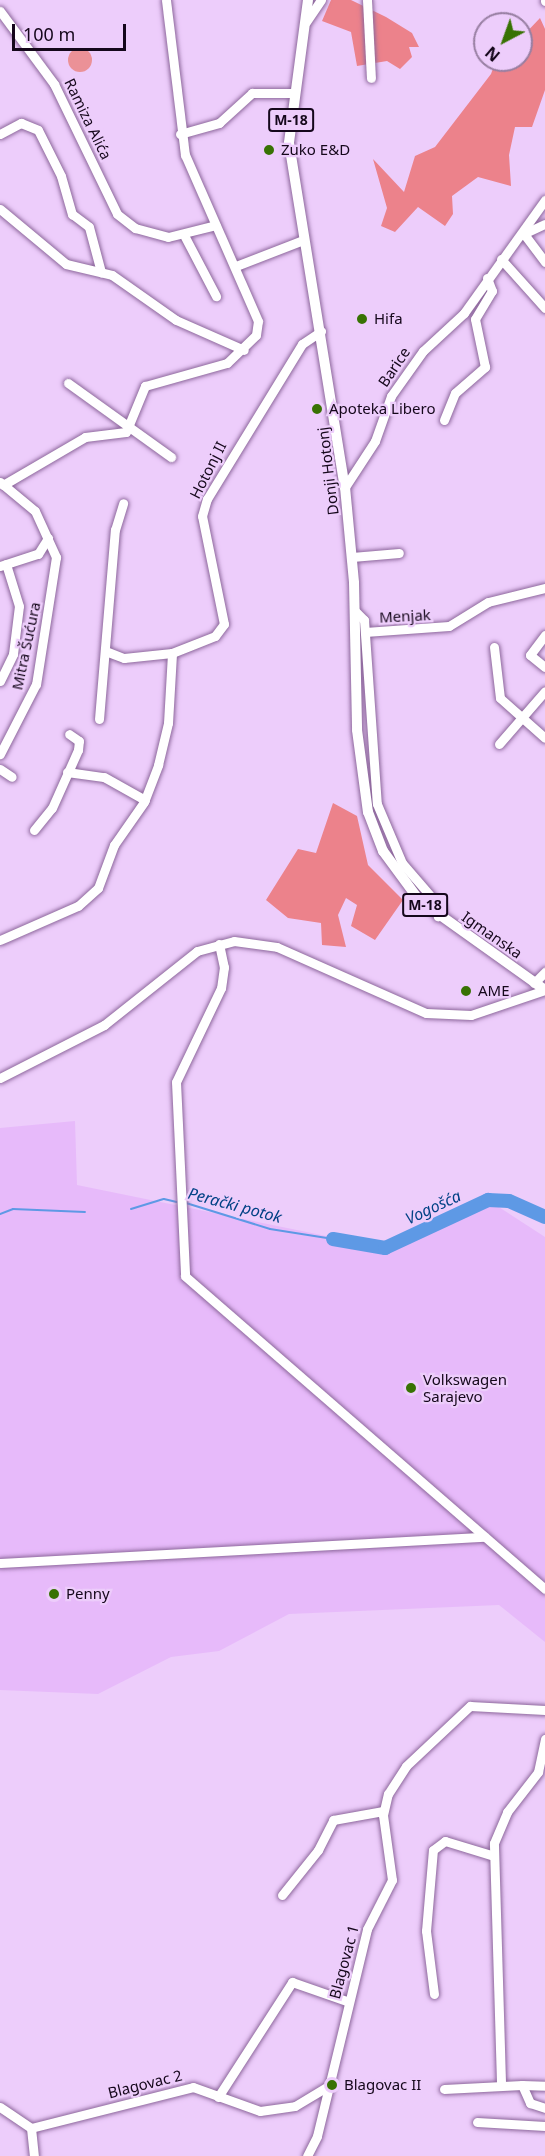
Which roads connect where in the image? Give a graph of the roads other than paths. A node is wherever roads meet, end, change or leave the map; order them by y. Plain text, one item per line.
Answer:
1 (166, 0) edge
2 (308, 0) edge
3 (321, 0) edge
4 (367, 0) edge
5 (0, 10) edge
6 (306, 22) junction
7 (371, 78) dead end
8 (294, 93) junction
9 (0, 134) edge
10 (180, 134) junction
11 (545, 200) edge
12 (0, 209) edge
13 (545, 224) edge
14 (216, 225) junction
15 (521, 235) junction
16 (185, 237) junction
17 (303, 240) junction
18 (501, 259) junction
19 (545, 262) edge
20 (236, 266) junction
21 (101, 272) junction
22 (487, 278) junction
23 (216, 296) dead end
24 (545, 308) edge
25 (321, 331) junction
26 (244, 350) junction
27 (68, 383) dead end
28 (444, 420) dead end
29 (131, 429) junction
30 (171, 457) dead end
31 (2, 484) edge
32 (345, 487) junction
33 (123, 503) dead end
34 (48, 538) junction
35 (399, 554) dead end
36 (352, 557) junction
37 (3, 565) edge
38 (545, 588) edge
39 (355, 611) junction
40 (365, 632) junction
41 (545, 635) edge
42 (494, 647) dead end
43 (108, 652) junction
44 (172, 653) junction
45 (545, 667) edge
46 (0, 681) edge
47 (545, 691) edge
48 (99, 719) dead end
49 (520, 719) junction
50 (69, 734) dead end
51 (545, 738) edge
52 (499, 744) dead end
53 (0, 754) edge
54 (0, 770) edge
55 (68, 772) junction
56 (12, 777) dead end
57 (145, 800) junction
58 (368, 812) joint
59 (34, 830) dead end
60 (438, 916) junction
61 (0, 940) edge
62 (219, 944) junction
63 (545, 972) edge
64 (534, 983) junction
65 (545, 990) edge
66 (0, 1078) edge
67 (484, 1538) junction
68 (0, 1563) edge
69 (545, 1589) edge
70 (545, 1710) edge
71 (545, 1739) edge
72 (383, 1811) junction
73 (494, 1856) junction
74 (282, 1894) dead end
75 (434, 1994) dead end
76 (349, 2002) junction
77 (501, 2082) junction
78 (330, 2085) junction
79 (522, 2085) junction
80 (545, 2086) edge
81 (444, 2089) dead end
82 (218, 2097) junction
83 (0, 2107) edge
84 (545, 2108) edge
85 (477, 2122) dead end
86 (545, 2126) edge
87 (31, 2128) junction
88 (33, 2156) edge
89 (307, 2156) edge

1 - 10 street
2 - 6 main road, Donji Hotonj / M-18
3 - 6 street, Donji Hotonj
4 - 7 street
5 - 16 street, Ramiza Alića
6 - 8 main road, Donji Hotonj / M-18
8 - 10 street
8 - 17 main road, Donji Hotonj / M-18
9 - 21 street
10 - 14 street
11 - 15 street, Barice
12 - 21 street
13 - 15 street, Barice
14 - 16 street, Ramiza Alića
14 - 20 street
15 - 18 street, Barice
15 - 19 street
16 - 23 street
17 - 20 street
17 - 25 main road, Donji Hotonj / M-18
18 - 22 street, Barice
18 - 24 street
20 - 26 street
21 - 26 street
22 - 28 street, Barice
22 - 32 street, Barice
25 - 32 main road, Donji Hotonj / M-18
25 - 44 street, Hotonj II
26 - 29 street
27 - 29 street
29 - 30 street
29 - 31 street, Mitra Šućura
31 - 34 street, Mitra Šućura
32 - 36 main road, Donji Hotonj / M-18
33 - 43 street
34 - 37 street, Mitra Šućura
34 - 53 street, Mitra Šućura
35 - 36 street
36 - 39 main road, Donji Hotonj / M-18
37 - 46 street, Mitra Šućura
38 - 40 street, Menjak
39 - 40 street
39 - 58 main road, Donji Hotonj / M-18
40 - 60 street
41 - 45 street
42 - 49 street
43 - 44 street, Hotonj II
43 - 48 street
44 - 57 street
47 - 49 street
49 - 51 street
49 - 52 street
50 - 55 street
54 - 56 street
55 - 57 street
55 - 59 street
57 - 61 street
58 - 60 main road, Igmanska / M-18
60 - 64 main road, Igmanska / M-18
62 - 65 street
62 - 66 street
62 - 67 street
63 - 64 street
64 - 65 main road, Igmanska / M-18
67 - 68 street
67 - 69 street
70 - 72 street
71 - 73 street
72 - 74 street
72 - 76 street, Blagovac 1
73 - 75 street
73 - 77 street
76 - 78 street, Blagovac 1
76 - 82 street
77 - 79 street
77 - 81 street
78 - 82 street, Blagovac 2
78 - 89 street, Blagovac 1
79 - 80 street
79 - 84 street
82 - 87 street, Blagovac 2
83 - 87 street
85 - 86 street
87 - 88 street

